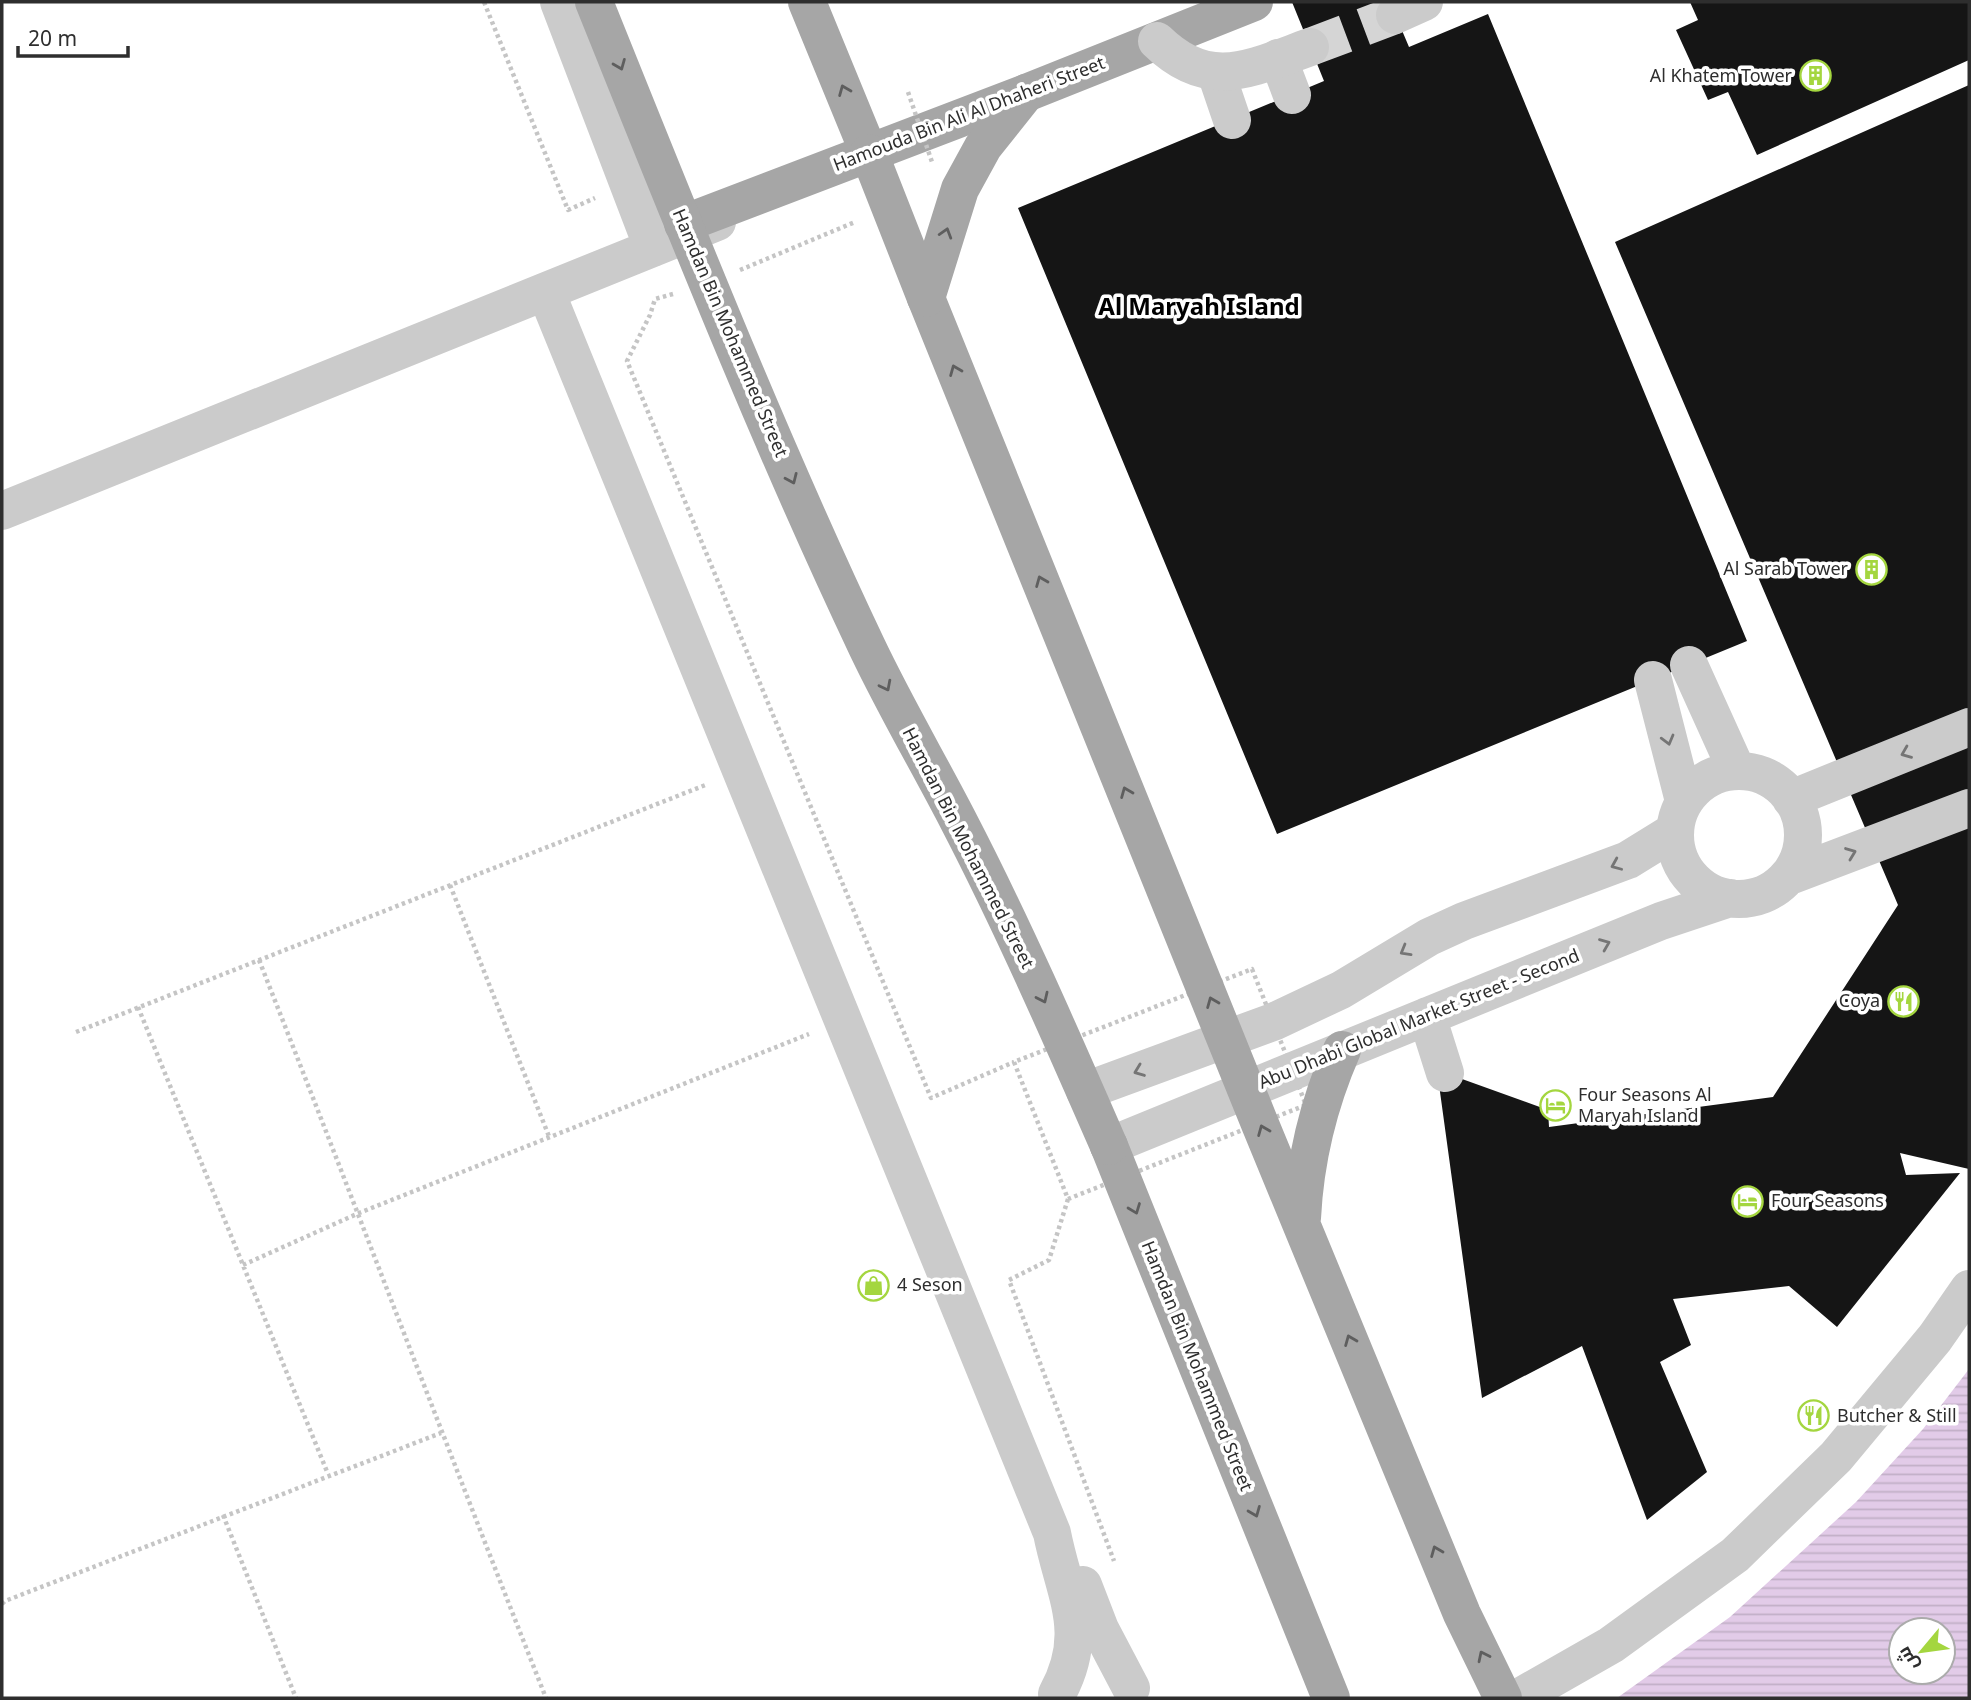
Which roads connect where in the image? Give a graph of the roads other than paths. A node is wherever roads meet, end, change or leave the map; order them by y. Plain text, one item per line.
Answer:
1 (559, 2) edge
2 (594, 2) edge
3 (807, 2) edge
4 (1254, 2) edge
5 (1275, 2) edge
6 (1157, 41) junction
7 (1216, 73) junction
8 (1026, 93) junction
9 (1292, 95) dead end
10 (1232, 120) dead end
11 (869, 153) junction
12 (683, 224) junction
13 (653, 248) junction
14 (546, 292) junction
15 (926, 298) junction
16 (2, 511) edge
17 (1689, 665) dead end
18 (1653, 680) dead end
19 (1969, 727) edge
20 (1737, 771) junction
21 (1791, 799) junction
22 (1969, 808) edge
23 (1679, 816) junction
24 (1787, 877) junction
25 (1730, 898) junction
26 (1427, 1016) junction
27 (1226, 1038) junction
28 (1342, 1050) junction
29 (1445, 1073) dead end
30 (1246, 1088) junction
31 (1085, 1091) junction
32 (1110, 1146) junction
33 (1302, 1223) junction
34 (1969, 1289) edge
35 (1052, 1533) junction
36 (1137, 1693) edge
37 (1055, 1696) edge
38 (1331, 1698) edge
39 (1503, 1698) edge
40 (1518, 1698) edge

1 - 13 street
2 -> 12 main road, Hamdan Bin Mohammed Street, bridge
11 -> 3 main road
4 - 6 main road, Hamouda Bin Ali Al Dhaheri Street
5 - 13 street
6 - 7 street, bridge
6 - 8 main road, Hamouda Bin Ali Al Dhaheri Street
7 - 9 street, bridge
7 - 10 street
8 - 11 main road, Hamouda Bin Ali Al Dhaheri Street, bridge
15 -> 8 main road, bridge
11 - 12 main road, Hamouda Bin Ali Al Dhaheri Street
11 - 15 main road, bridge
12 -> 31 main road, Hamdan Bin Mohammed Street, bridge
13 - 14 street
14 - 16 street
14 - 35 street
27 -> 15 main road
17 - 20 street
18 -> 23 street
19 -> 21 street
20 - 21 street
20 - 23 street
21 - 24 street
24 -> 22 street
23 - 25 street
23 -> 27 street
24 - 25 street
26 -> 25 street, Abu Dhabi Global Market Street - Second
26 - 28 street, Abu Dhabi Global Market Street - Second
26 - 29 street
27 - 30 main road
27 -> 31 street
28 - 30 street, Abu Dhabi Global Market Street - Second
28 - 33 main road
30 - 32 street, Abu Dhabi Global Market Street - Second
33 -> 30 main road
31 - 32 main road, Hamdan Bin Mohammed Street, bridge
32 -> 38 main road, Hamdan Bin Mohammed Street
39 -> 33 main road
34 - 40 street
35 - 36 street
35 - 37 street
36 - 37 street

